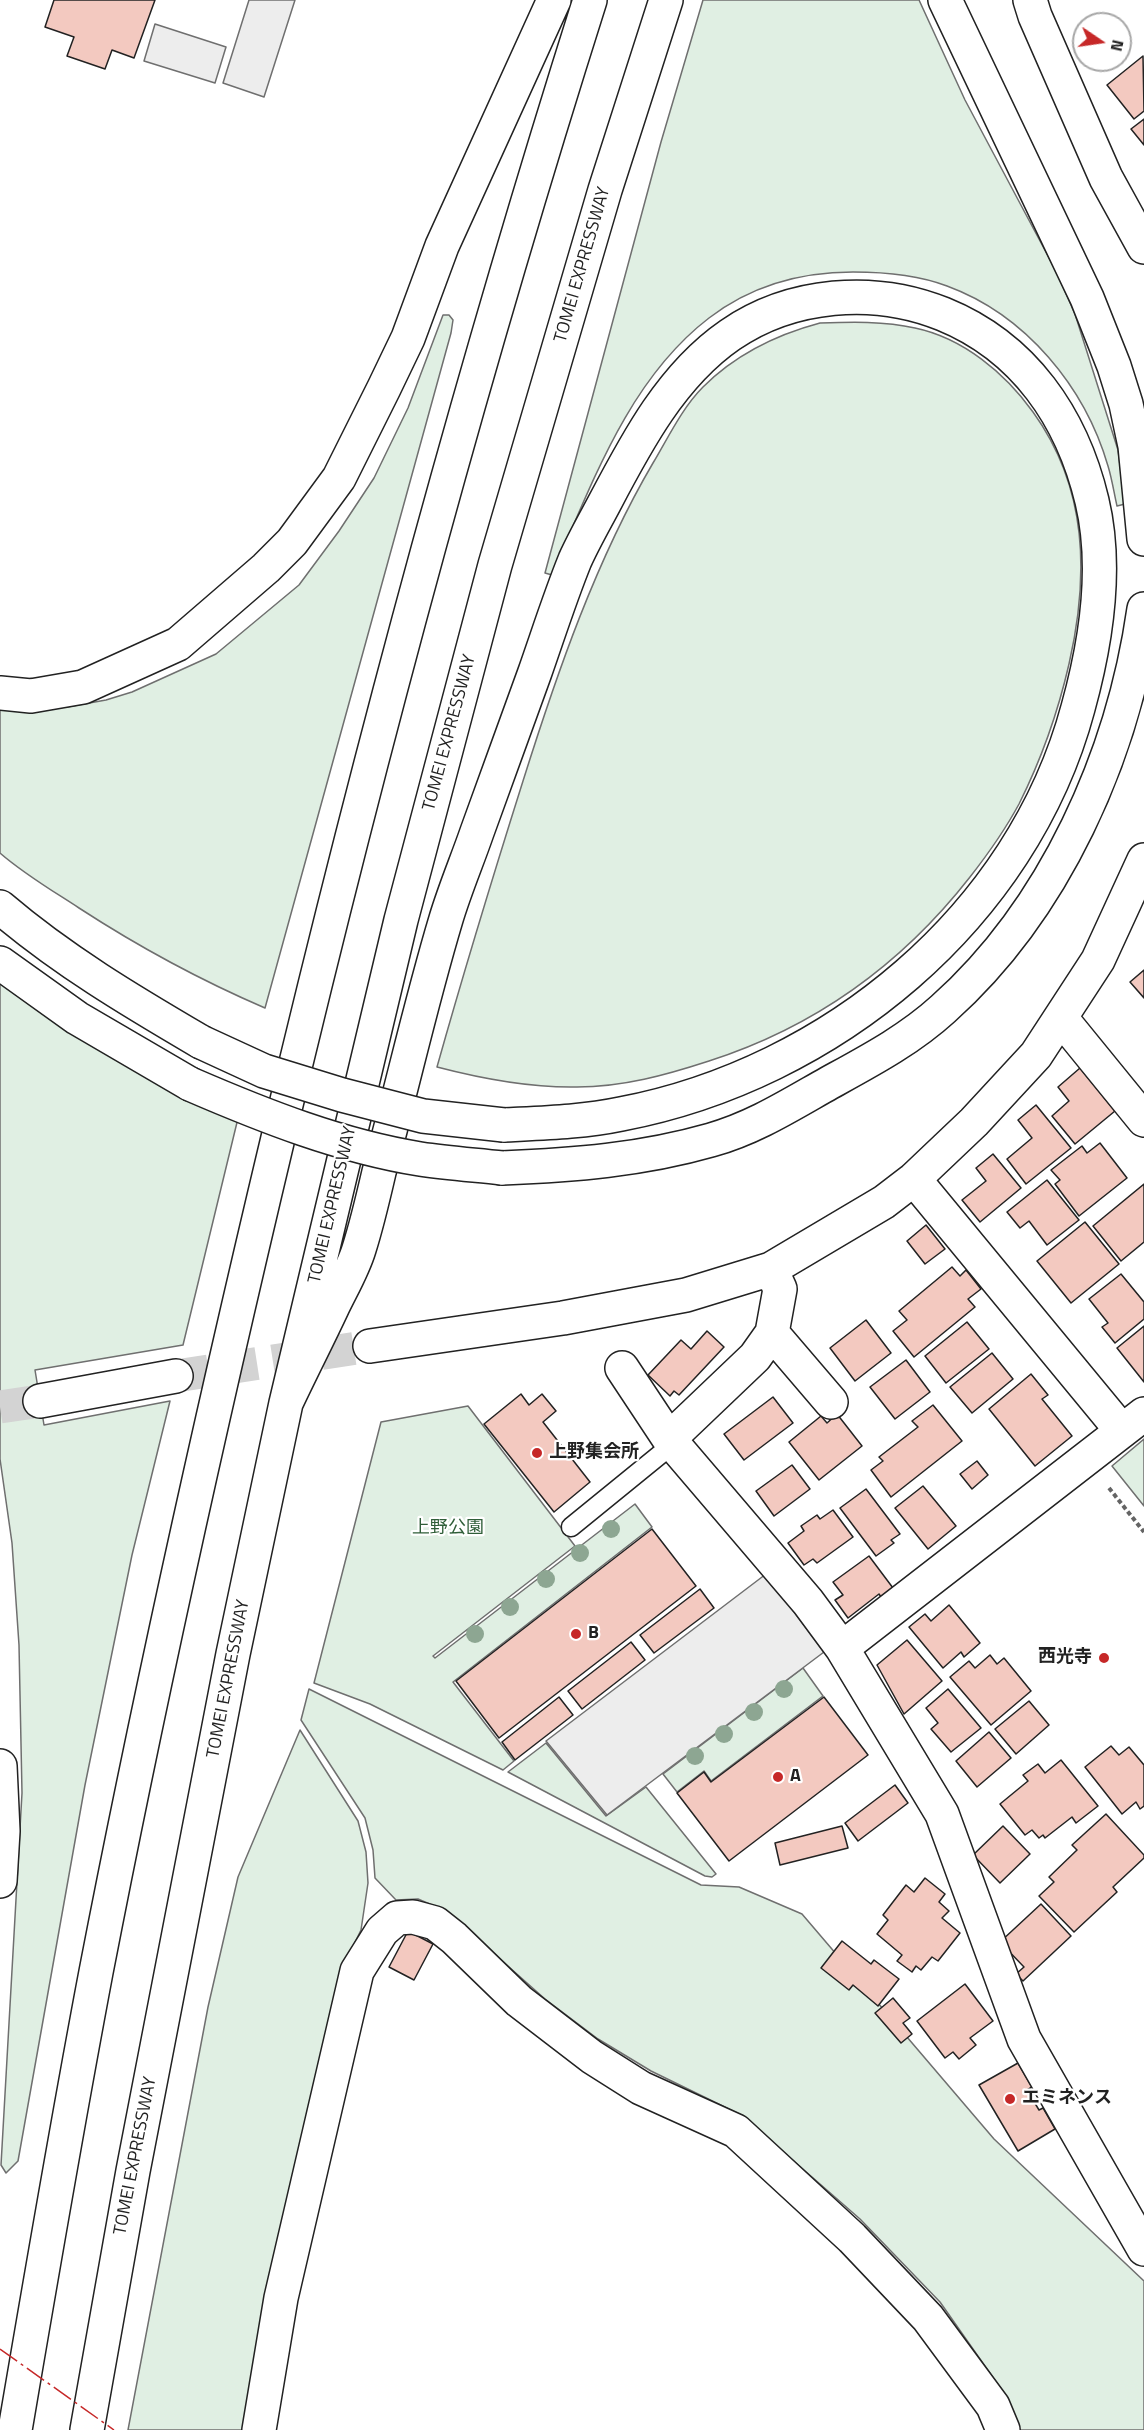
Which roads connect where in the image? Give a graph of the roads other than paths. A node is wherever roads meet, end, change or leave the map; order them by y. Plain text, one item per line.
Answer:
1 (555, 0) edge
2 (590, 0) edge
3 (666, 0) edge
4 (945, 0) edge
5 (1030, 0) edge
6 (1135, 206) edge
7 (1144, 247) edge
8 (1144, 539) edge
9 (1144, 609) edge
10 (0, 693) edge
11 (1144, 860) edge
12 (0, 907) edge
13 (0, 963) edge
14 (1061, 1018) junction
15 (1144, 1120) edge
16 (914, 1179) junction
17 (771, 1269) junction
18 (772, 1332) junction
19 (370, 1346) tunnel mouth
20 (622, 1368) dead end
21 (176, 1376) tunnel mouth
22 (40, 1401) tunnel mouth
23 (831, 1402) dead end
24 (286, 1403) junction
25 (1133, 1423) edge
26 (671, 1441) junction
27 (570, 1527) dead end
28 (842, 1648) junction
29 (0, 1766) edge
30 (0, 1881) edge
31 (1144, 2249) edge
32 (16, 2421) edge
33 (87, 2430) edge
34 (259, 2430) edge
35 (1003, 2430) edge

1 - 10 main road
2 - 32 main road
3 - 24 main road, TOMEI EXPRESSWAY
4 - 8 main road
5 - 6 main road
6 - 7 main road
9 - 13 main road, bridge
11 - 14 main road
12 - 24 main road, bridge
14 - 15 main road
14 - 16 main road
16 - 17 main road
16 - 25 main road
17 - 18 main road
17 - 19 main road
18 - 23 main road
18 - 26 main road
20 - 26 main road
21 - 22 main road
24 - 33 main road, TOMEI EXPRESSWAY
25 - 28 main road
26 - 27 lane
26 - 28 main road
28 - 31 main road
29 - 30 main road
34 - 35 main road

